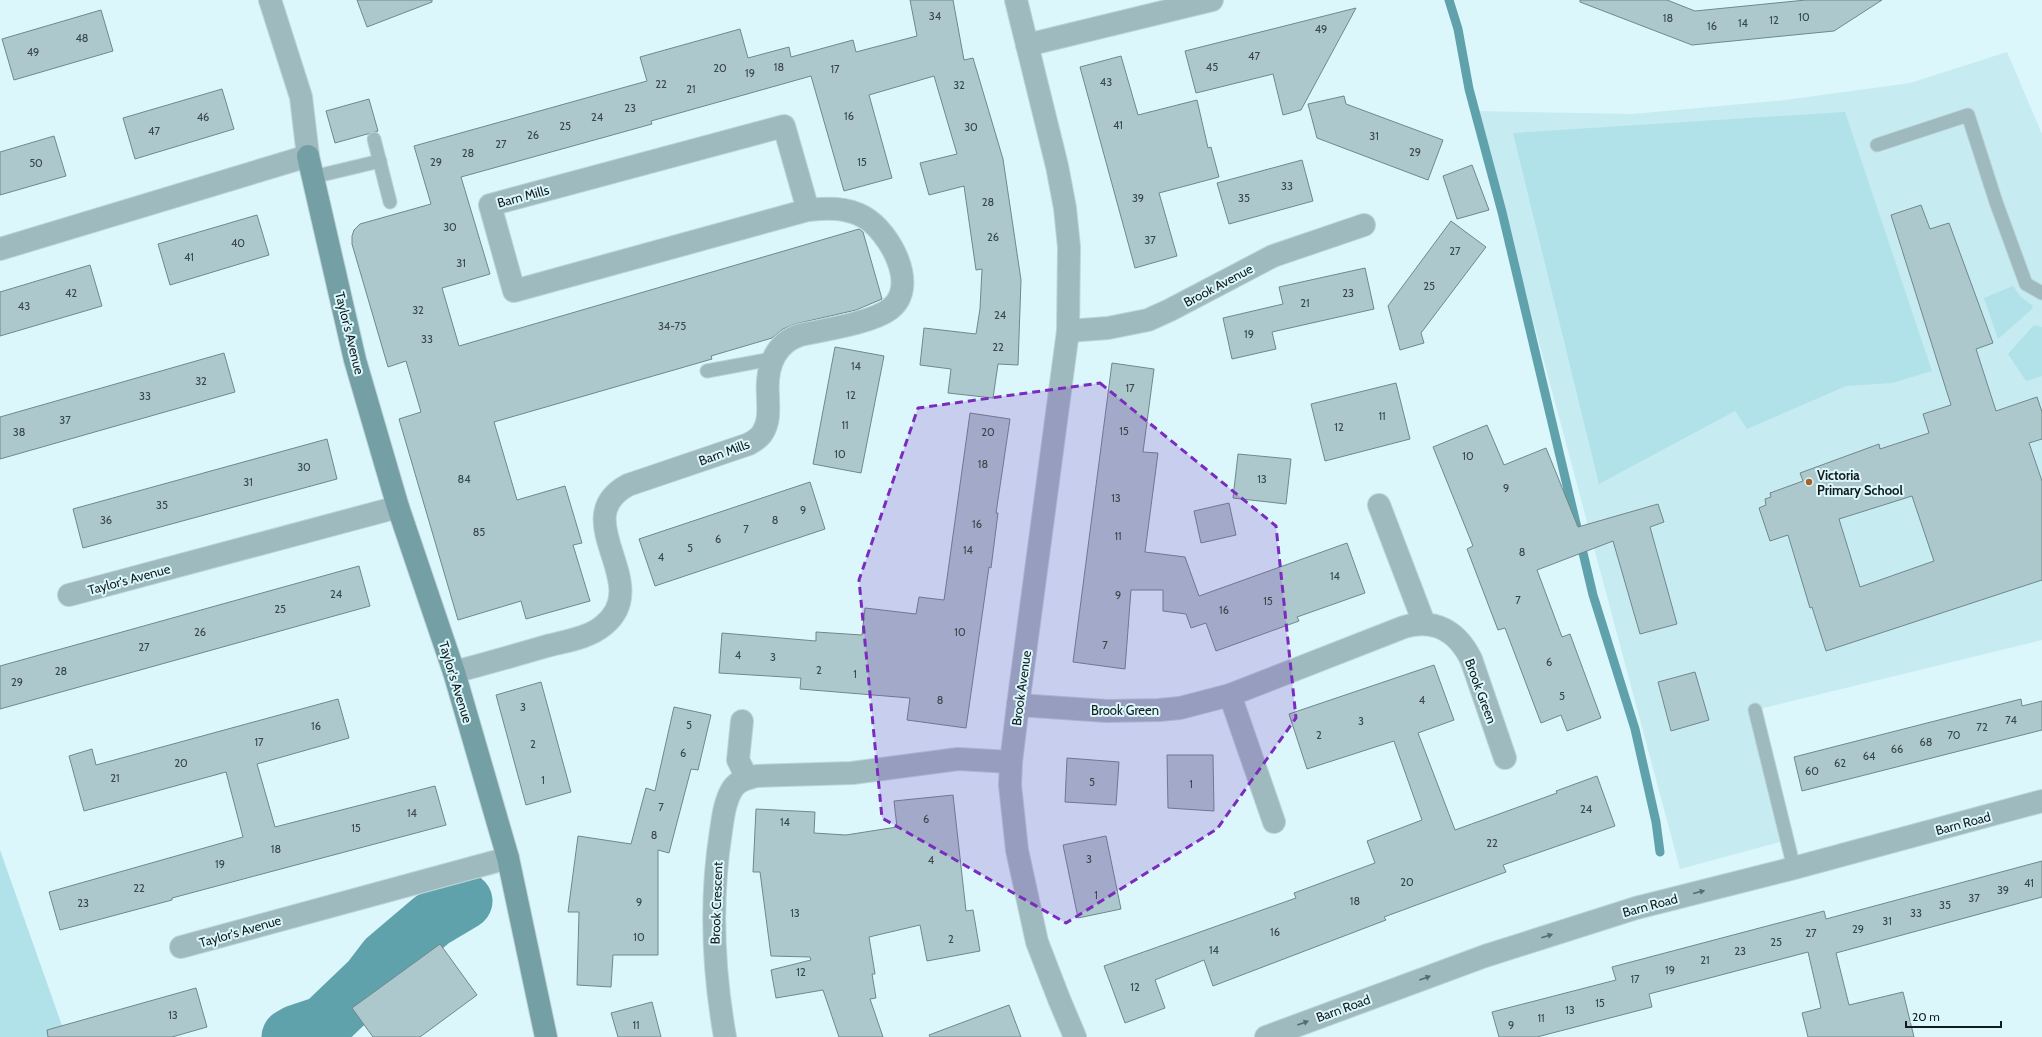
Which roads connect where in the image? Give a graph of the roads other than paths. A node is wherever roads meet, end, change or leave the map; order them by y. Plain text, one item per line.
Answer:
1 (270, 0) edge
2 (1016, 0) edge
3 (1212, 0) edge
4 (1027, 45) junction
5 (374, 139) dead end
6 (1877, 145) dead end
7 (380, 161) junction
8 (311, 167) junction
9 (390, 202) dead end
10 (808, 210) junction
11 (1364, 225) dead end
12 (0, 249) edge
13 (2042, 293) edge
14 (1068, 331) junction
15 (772, 359) junction
16 (707, 371) dead end
17 (1379, 505) dead end
18 (398, 507) junction
19 (69, 595) dead end
20 (1424, 623) junction
21 (454, 672) junction
22 (1230, 695) junction
23 (1018, 705) junction
24 (1755, 710) dead end
25 (742, 721) dead end
26 (1505, 758) dead end
27 (1011, 762) junction
28 (747, 778) junction
29 (2042, 802) edge
30 (1274, 822) dead end
31 (508, 858) junction
32 (1794, 868) junction
33 (181, 947) dead end
34 (546, 1037) edge
35 (725, 1037) edge
36 (1075, 1037) edge
37 (1266, 1037) edge

1 - 8 street, Taylor's Avenue
2 - 4 street, Brook Avenue
3 - 4 street
4 - 14 street, Brook Avenue
5 - 7 lane
6 - 13 lane
7 - 8 lane
7 - 9 lane
8 - 12 street
8 - 18 street, Taylor's Avenue
10 - 10 street, Barn Mills
10 - 15 street, Barn Mills
11 - 14 street, Brook Avenue
14 - 23 street, Brook Avenue
15 - 16 lane
15 - 21 street, Barn Mills
17 - 20 street
18 - 19 street, Taylor's Avenue
18 - 21 street, Taylor's Avenue
20 - 22 street, Brook Green
20 - 26 street, Brook Green
21 - 31 street, Taylor's Avenue
22 - 23 street, Brook Green
22 - 30 street
23 - 27 street, Brook Avenue
24 - 32 lane
25 - 28 street
27 - 28 street
27 - 36 street, Brook Avenue
28 - 35 street, Brook Crescent
29 - 32 street, Barn Road
31 - 33 street, Taylor's Avenue
31 - 34 street, Taylor's Avenue
37 -> 32 street, Barn Road

